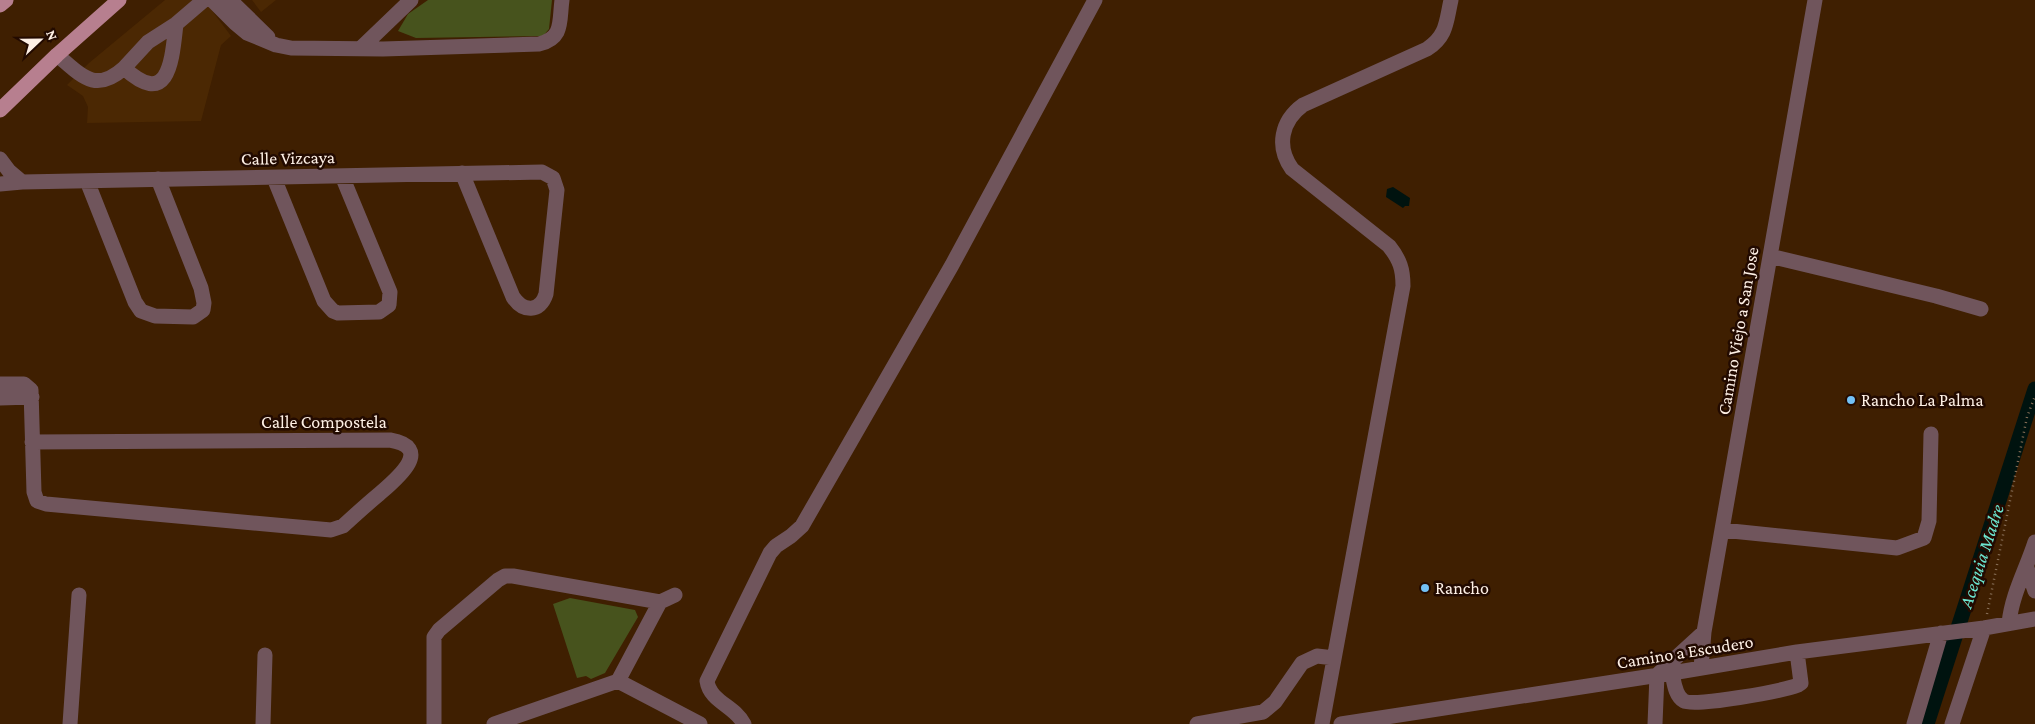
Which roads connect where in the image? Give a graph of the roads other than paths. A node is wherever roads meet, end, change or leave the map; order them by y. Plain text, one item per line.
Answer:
1 (6, 0) edge
2 (119, 0) edge
3 (204, 0) edge
4 (212, 0) edge
5 (230, 0) edge
6 (411, 0) edge
7 (562, 0) edge
8 (1096, 0) edge
9 (1451, 0) edge
10 (1815, 0) edge
11 (0, 5) edge
12 (176, 24) junction
13 (276, 45) junction
14 (360, 49) junction
15 (57, 55) junction
16 (124, 68) junction
17 (0, 110) edge
18 (0, 159) edge
19 (462, 174) junction
20 (342, 176) junction
21 (274, 178) junction
22 (158, 180) junction
23 (87, 181) junction
24 (22, 182) junction
25 (0, 184) edge
26 (1770, 256) junction
27 (1981, 309) dead end
28 (0, 384) edge
29 (0, 398) edge
30 (32, 398) junction
31 (1931, 434) dead end
32 (32, 442) junction
33 (1722, 530) junction
34 (2035, 542) edge
35 (2027, 568) junction
36 (2035, 591) edge
37 (79, 595) dead end
38 (676, 595) dead end
39 (660, 602) junction
40 (2035, 618) edge
41 (2009, 623) junction
42 (1980, 628) junction
43 (1704, 632) junction
44 (1945, 632) junction
45 (1797, 652) junction
46 (265, 655) dead end
47 (1334, 658) junction
48 (1701, 668) junction
49 (1665, 674) junction
50 (618, 681) junction
51 (70, 724) edge
52 (263, 724) edge
53 (434, 724) edge
54 (494, 724) edge
55 (700, 724) edge
56 (744, 724) edge
57 (1197, 724) edge
58 (1322, 724) edge
59 (1340, 724) edge
60 (1654, 724) edge
61 (1914, 724) edge
62 (1952, 724) edge

1 - 11 main road
2 - 15 main road
3 - 12 street
4 - 13 street
5 - 13 street
6 - 14 street
7 - 14 street
8 - 56 street
9 - 47 street
10 - 26 street, Camino Viejo a San Jose
12 - 16 street
12 - 16 street
13 - 14 street
15 - 16 street
15 - 17 main road
18 - 24 street
19 - 19 street, Calle Vizcaya
19 - 20 street, Calle Vizcaya
20 - 21 street, Calle Vizcaya
20 - 21 street
21 - 22 street, Calle Vizcaya
22 - 23 street, Calle Vizcaya
22 - 23 street
23 - 24 street, Calle Vizcaya
24 - 25 street, Calle Vizcaya
26 - 27 street
26 - 33 street, Camino Viejo a San Jose
28 - 30 street
29 - 30 street
30 - 32 street, Calle Compostela
31 - 33 street
32 - 32 street, Calle Compostela
33 - 43 street, Camino Viejo a San Jose
34 - 35 street
35 - 36 street
35 - 41 street
37 - 51 street
38 - 39 street
39 - 50 street
39 - 53 street
40 - 41 street, Camino a Escudero
41 - 42 street, Camino a Escudero
42 - 44 street, Camino a Escudero
42 - 62 street
43 - 48 street, Camino Viejo a San Jose
43 - 49 street
44 - 45 street, Camino a Escudero
44 - 61 street
45 - 48 street, Camino a Escudero
45 - 49 street
46 - 52 street
47 - 57 street
47 - 58 street
48 - 49 street, Camino a Escudero
49 - 59 street, Camino a Escudero
49 - 60 street
50 - 54 street
50 - 55 street

